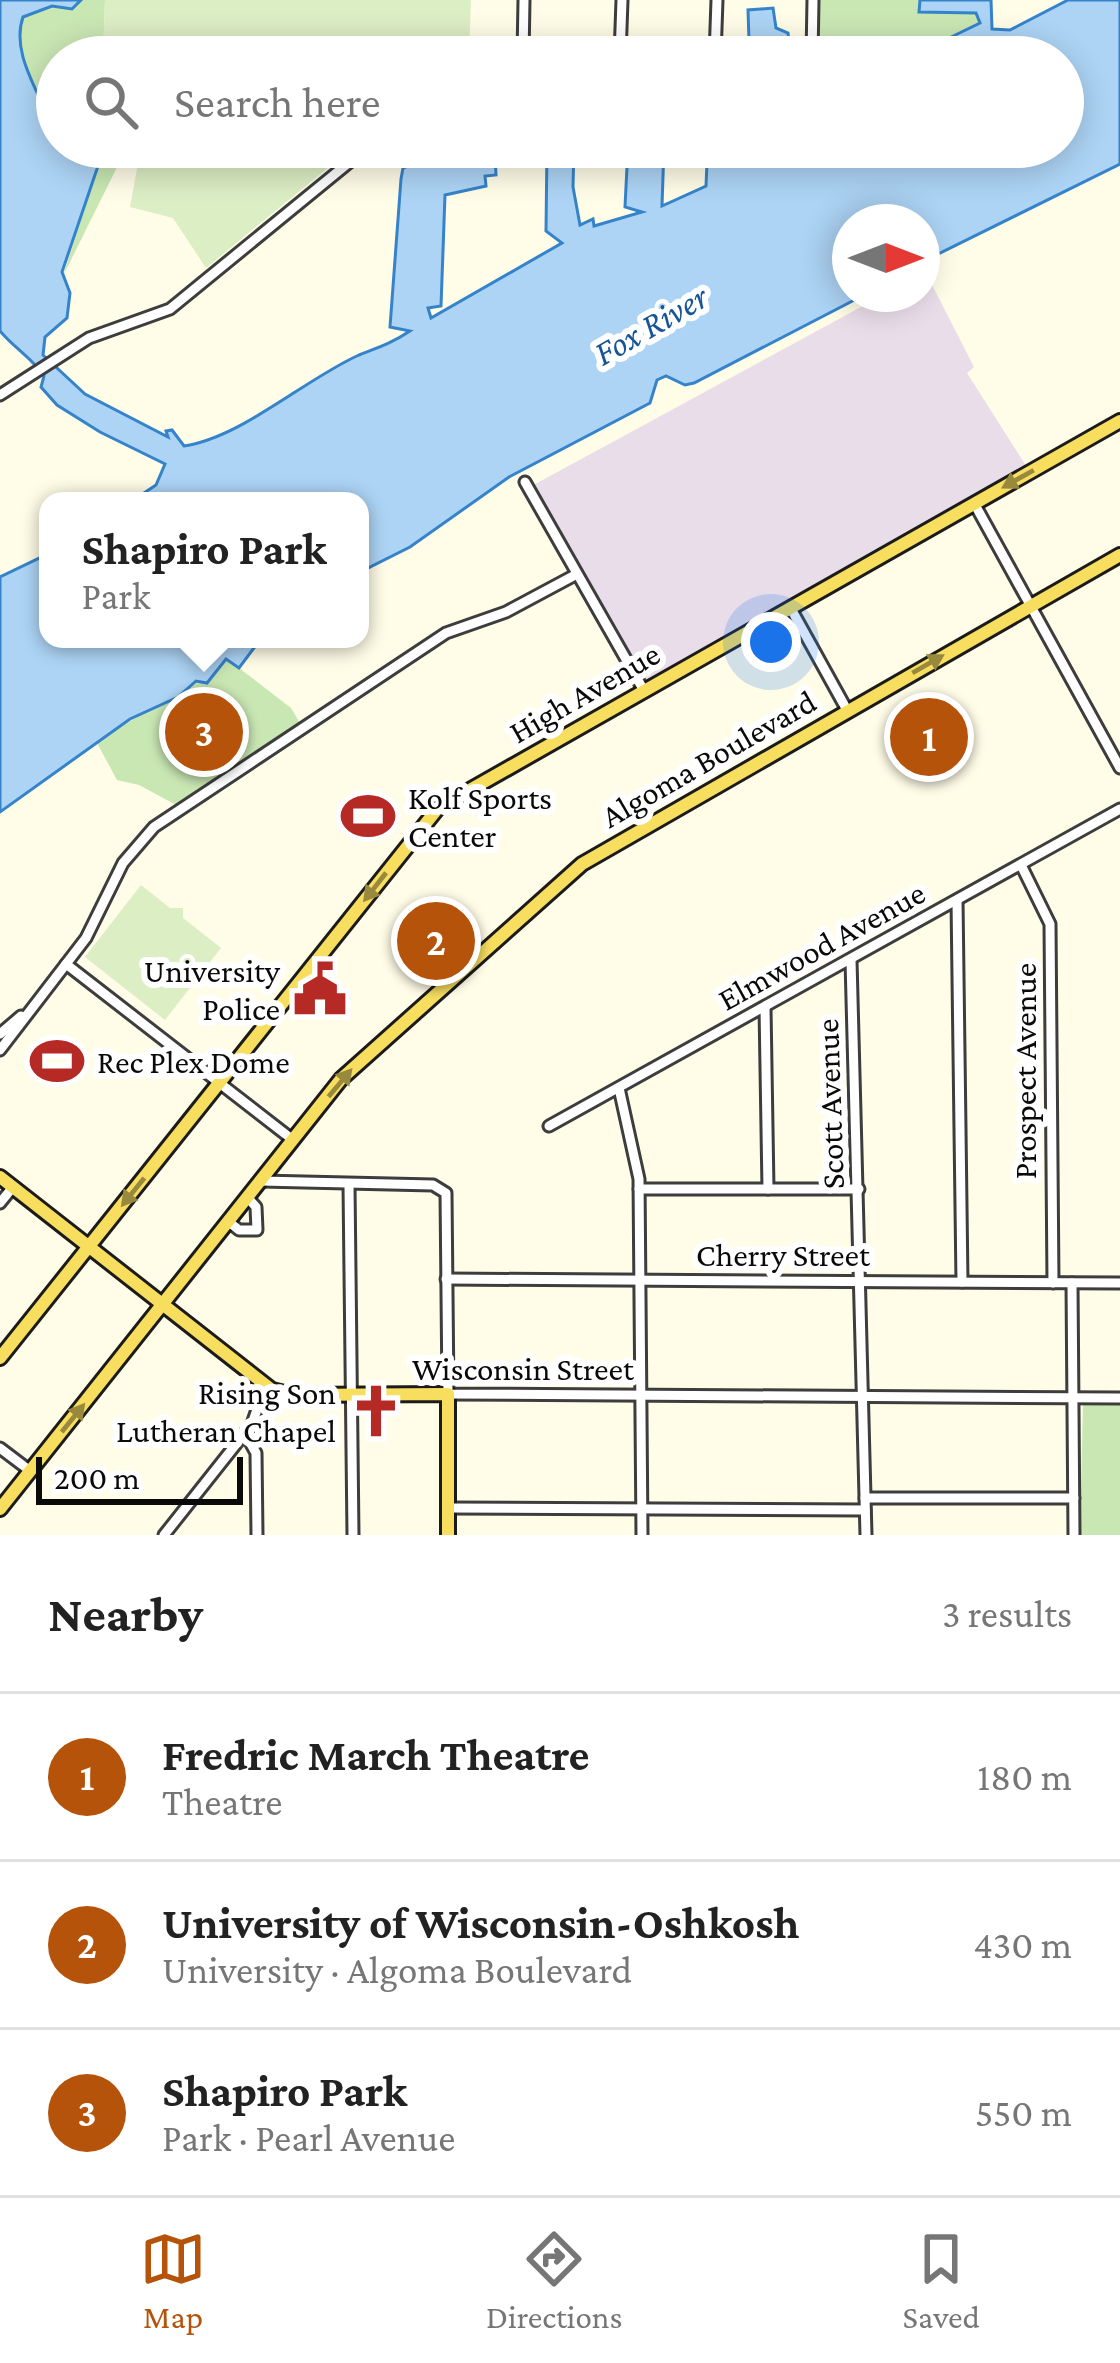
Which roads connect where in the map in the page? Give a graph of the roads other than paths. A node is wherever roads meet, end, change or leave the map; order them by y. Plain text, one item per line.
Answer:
1 (524, 0) edge
2 (622, 0) edge
3 (717, 0) edge
4 (813, 0) edge
5 (523, 36) edge
6 (621, 36) edge
7 (716, 36) edge
8 (812, 36) edge
9 (342, 168) edge
10 (0, 395) edge
11 (1120, 421) edge
12 (525, 482) dead end
13 (974, 503) junction
14 (1120, 555) edge
15 (577, 574) junction
16 (1030, 606) junction
17 (790, 607) junction
18 (643, 689) junction
19 (847, 710) junction
20 (1120, 768) edge
21 (1120, 809) edge
22 (1022, 865) junction
23 (957, 900) junction
24 (851, 960) junction
25 (66, 964) junction
26 (765, 1007) junction
27 (30, 1009) junction
28 (0, 1034) edge
29 (0, 1050) edge
30 (219, 1083) junction
31 (619, 1088) junction
32 (549, 1126) dead end
33 (293, 1140) junction
34 (0, 1177) edge
35 (261, 1181) junction
36 (349, 1184) junction
37 (13, 1187) junction
38 (639, 1189) junction
39 (767, 1189) junction
40 (859, 1190) junction
41 (248, 1198) junction
42 (0, 1203) edge
43 (229, 1222) junction
44 (88, 1246) junction
45 (446, 1279) junction
46 (640, 1280) junction
47 (863, 1282) junction
48 (962, 1282) junction
49 (1053, 1283) junction
50 (1072, 1283) junction
51 (1120, 1283) edge
52 (164, 1307) junction
53 (0, 1358) edge
54 (265, 1386) junction
55 (352, 1394) junction
56 (448, 1394) junction
57 (641, 1396) junction
58 (864, 1397) junction
59 (1073, 1398) junction
60 (1120, 1398) edge
61 (245, 1433) junction
62 (0, 1448) edge
63 (29, 1469) junction
64 (1073, 1498) junction
65 (865, 1504) junction
66 (448, 1508) junction
67 (0, 1509) edge
68 (642, 1509) junction
69 (164, 1535) edge
70 (257, 1535) edge
71 (353, 1535) edge
72 (448, 1535) edge
73 (642, 1535) edge
74 (866, 1535) edge
75 (1074, 1535) edge

1 - 5 street
2 - 6 street
3 - 7 street
4 - 8 street
9 - 10 street
11 -> 13 main road, High Avenue
12 - 15 street
13 - 16 street
13 - 17 main road, High Avenue
14 - 16 main road, Algoma Boulevard
15 - 18 street
15 - 25 street
19 -> 16 main road, Algoma Boulevard
16 - 20 street
17 - 18 main road, High Avenue
17 - 19 street
18 -> 30 main road, High Avenue
33 -> 19 main road, Algoma Boulevard
21 - 22 street, Elmwood Avenue
22 - 23 street, Elmwood Avenue
22 - 49 street, Prospect Avenue
23 - 24 street, Elmwood Avenue
23 - 48 street
24 - 26 street, Elmwood Avenue
24 - 40 street, Scott Avenue
25 - 27 street
25 - 30 street
26 - 31 street, Elmwood Avenue
26 - 39 street
27 - 28 street
27 - 29 street
30 - 33 street
30 -> 44 main road, High Avenue
31 - 32 street, Elmwood Avenue
31 - 38 street
33 - 35 main road, Algoma Boulevard
34 - 37 main road
35 - 36 street
35 - 41 main road, Algoma Boulevard
36 - 45 street
36 - 55 street
37 - 42 street
37 - 44 main road
38 - 39 street
38 - 46 street
39 - 40 street
40 - 47 street, Scott Avenue
41 - 43 main road, Algoma Boulevard
41 - 43 street
43 - 52 main road, Algoma Boulevard
44 - 52 main road
44 - 53 main road, High Avenue
45 - 46 street, Cherry Street
45 - 56 street
46 - 47 street, Cherry Street
46 - 57 street
47 - 48 street, Cherry Street
47 - 58 street, Scott Avenue
48 - 49 street, Cherry Street
49 - 50 street, Cherry Street
50 - 51 street, Cherry Street
50 - 59 street
52 - 54 main road
63 -> 52 main road, Algoma Boulevard
54 - 55 main road, Wisconsin Street
54 - 61 street
55 - 56 main road, Wisconsin Street
55 - 71 street
56 - 57 street, Wisconsin Street
56 - 66 main road
57 - 58 street, Wisconsin Street
57 - 68 street
58 - 59 street, Wisconsin Street
58 - 65 street, Scott Avenue
59 - 60 street, Wisconsin Street
59 - 64 street
61 - 69 street
61 - 70 street
62 - 63 street
63 - 67 main road, Algoma Boulevard
64 - 65 street
64 - 75 street
65 - 68 street
65 - 74 street, Scott Avenue
66 - 68 street
66 - 72 main road
68 - 73 street

